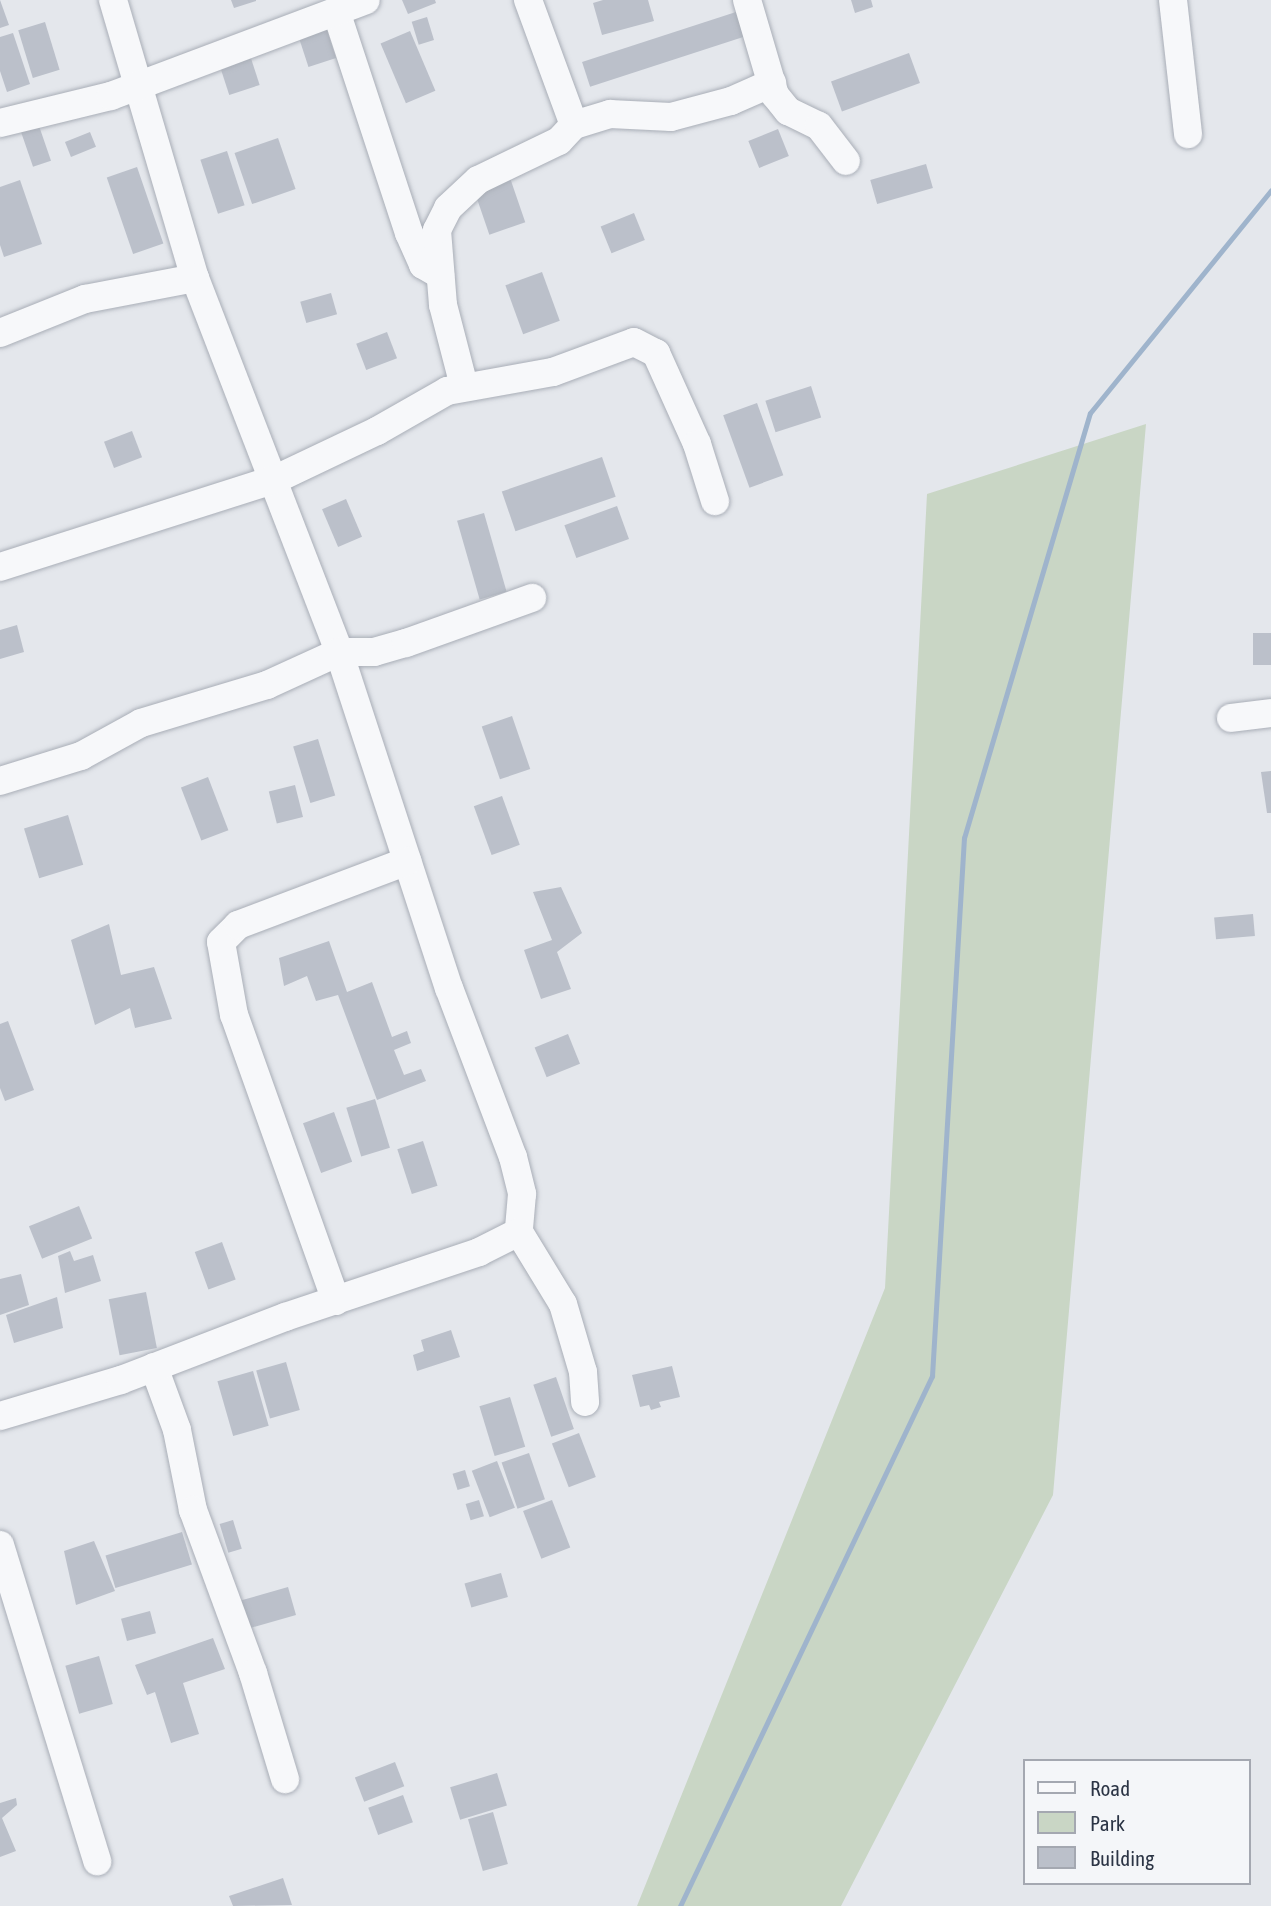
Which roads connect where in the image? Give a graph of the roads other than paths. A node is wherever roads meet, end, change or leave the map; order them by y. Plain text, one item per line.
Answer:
1 (113, 0) edge
2 (366, 0) edge
3 (528, 0) edge
4 (747, 0) edge
5 (1173, 0) edge
6 (336, 11) junction
7 (772, 83) junction
8 (136, 85) junction
9 (0, 123) edge
10 (574, 125) junction
11 (1188, 134) dead end
12 (846, 161) dead end
13 (440, 275) junction
14 (195, 278) junction
15 (0, 333) edge
16 (464, 386) junction
17 (276, 480) junction
18 (715, 501) dead end
19 (0, 567) edge
20 (532, 598) dead end
21 (339, 652) junction
22 (1271, 713) edge
23 (1231, 718) dead end
24 (0, 781) edge
25 (407, 860) junction
26 (519, 1232) junction
27 (336, 1301) junction
28 (154, 1367) junction
29 (585, 1402) dead end
30 (0, 1416) edge
31 (0, 1545) edge
32 (285, 1779) dead end
33 (97, 1861) dead end

1 - 8 street
2 - 6 street
3 - 10 street
4 - 7 street
5 - 11 street
6 - 8 street
6 - 13 street
7 - 10 street
7 - 12 street
8 - 9 street
8 - 14 street
10 - 13 street
13 - 16 street
14 - 15 street
14 - 17 street
16 - 17 street
16 - 18 street
17 - 19 street
17 - 21 street
20 - 21 street
21 - 24 street
21 - 25 street
22 - 23 street
25 - 26 street
25 - 27 street
26 - 27 street
26 - 29 street
27 - 28 street
28 - 30 street
28 - 32 street
31 - 33 street

